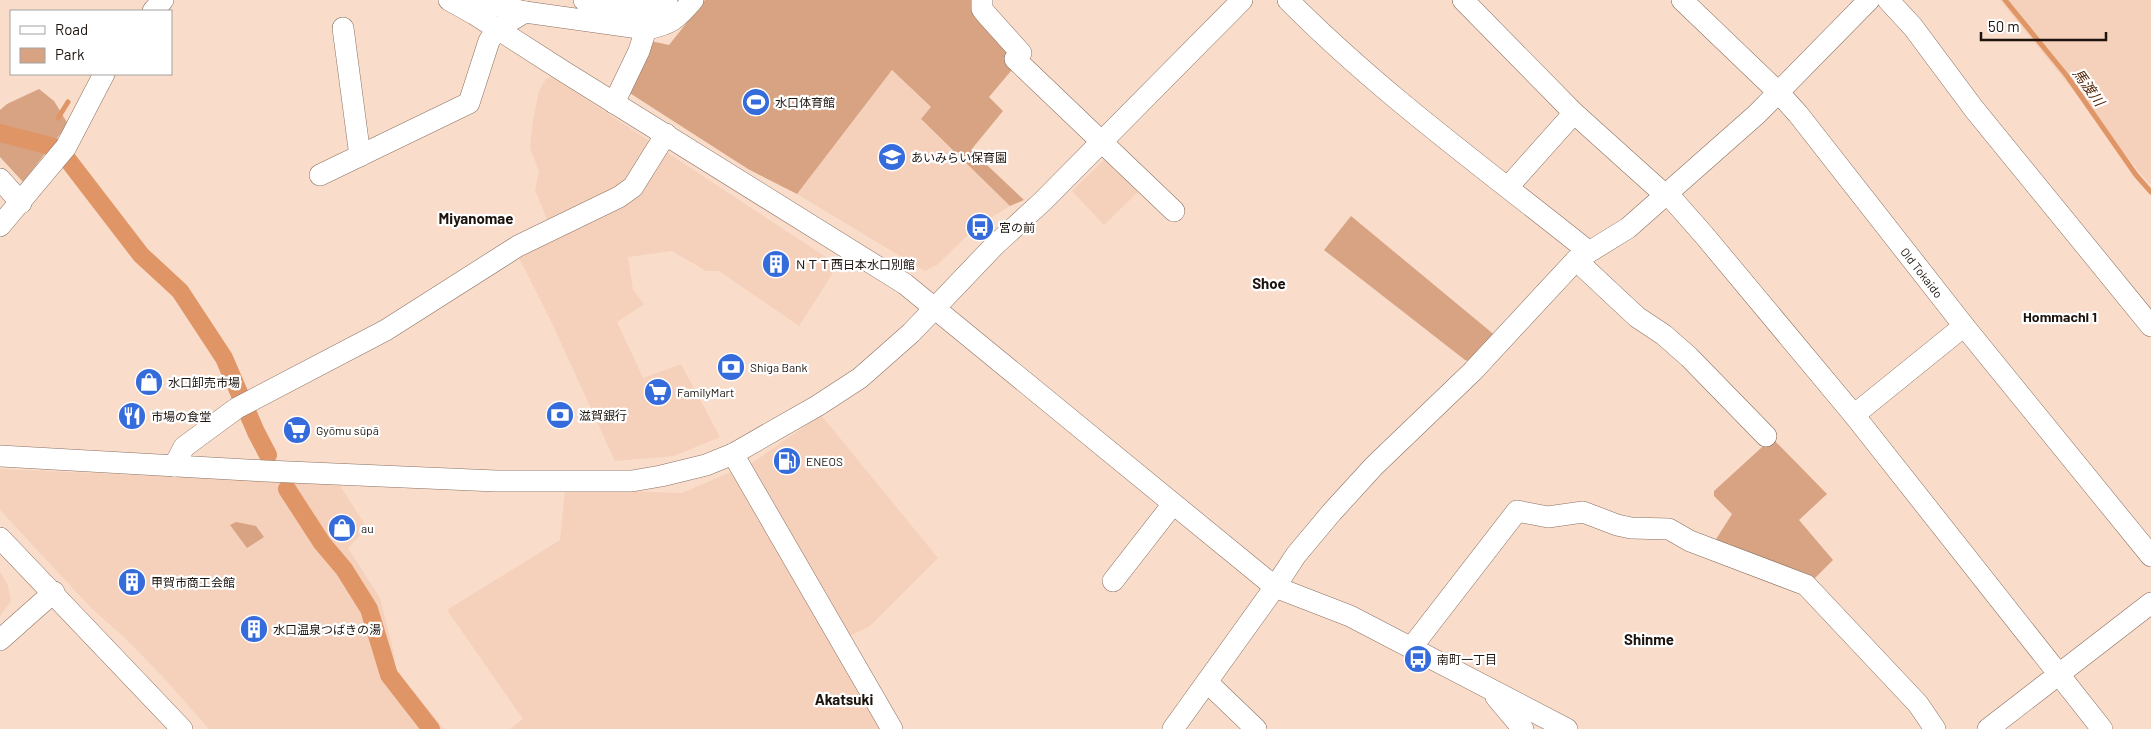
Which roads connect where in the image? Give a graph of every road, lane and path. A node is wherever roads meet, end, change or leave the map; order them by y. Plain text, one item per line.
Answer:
1 (162, 0) edge
2 (449, 0) edge
3 (475, 0) edge
4 (584, 0) edge
5 (667, 0) edge
6 (693, 0) edge
7 (982, 0) edge
8 (1242, 0) edge
9 (1288, 0) edge
10 (1464, 0) edge
11 (1682, 0) edge
12 (1869, 0) edge
13 (1888, 0) edge
14 (154, 10) edge
15 (525, 12) junction
16 (343, 28) dead end
17 (497, 28) junction
18 (646, 29) junction
19 (103, 75) edge
20 (1778, 93) junction
21 (614, 103) junction
22 (1574, 113) junction
23 (666, 134) junction
24 (1101, 142) junction
25 (360, 156) junction
26 (320, 175) dead end
27 (0, 179) edge
28 (1508, 187) junction
29 (1665, 193) junction
30 (21, 203) junction
31 (1174, 211) dead end
32 (0, 226) edge
33 (1582, 256) junction
34 (934, 308) junction
35 (1964, 326) junction
36 (2151, 326) edge
37 (1854, 415) junction
38 (1766, 436) dead end
39 (733, 454) junction
40 (0, 456) edge
41 (174, 466) junction
42 (1173, 504) junction
43 (0, 538) edge
44 (2151, 556) edge
45 (1113, 581) dead end
46 (1275, 588) junction
47 (54, 592) junction
48 (2151, 603) edge
49 (0, 640) edge
50 (1411, 648) junction
51 (2059, 675) junction
52 (1207, 682) junction
53 (1489, 689) junction
54 (182, 729) edge
55 (892, 729) edge
56 (1173, 729) edge
57 (1256, 729) edge
58 (1523, 729) edge
59 (1567, 729) edge
60 (1935, 729) edge
61 (1988, 729) edge
62 (2102, 729) edge

1 - 14 street
2 - 17 street
3 - 15 street
4 - 5 street
6 - 18 street
7 - 24 street
8 - 24 street
9 - 28 street
10 - 22 street
11 - 20 street, Old Tokaido
12 - 20 street
13 - 36 street
15 - 17 street
15 - 18 street
16 - 25 street
17 - 21 street
17 - 25 street
18 - 21 street
19 - 30 street
20 - 29 street
20 - 35 street, Old Tokaido
21 - 23 street
22 - 28 street
22 - 29 street
23 - 34 street
23 - 41 street
24 - 31 street
24 - 34 street
25 - 26 street
27 - 30 street
28 - 33 street
29 - 33 street
29 - 37 street
30 - 32 street
33 - 38 street
33 - 46 street
34 - 39 street
34 - 42 street
35 - 37 street
35 - 44 street, Old Tokaido
37 - 51 street
39 - 41 street
39 - 55 street
40 - 41 street
42 - 45 street
42 - 46 street
43 - 47 street
46 - 50 street
46 - 52 street
47 - 49 street
47 - 54 street
48 - 51 street
50 - 53 street
50 - 60 street
51 - 61 street
51 - 62 street
52 - 56 street
52 - 57 street
53 - 58 street
53 - 59 street

